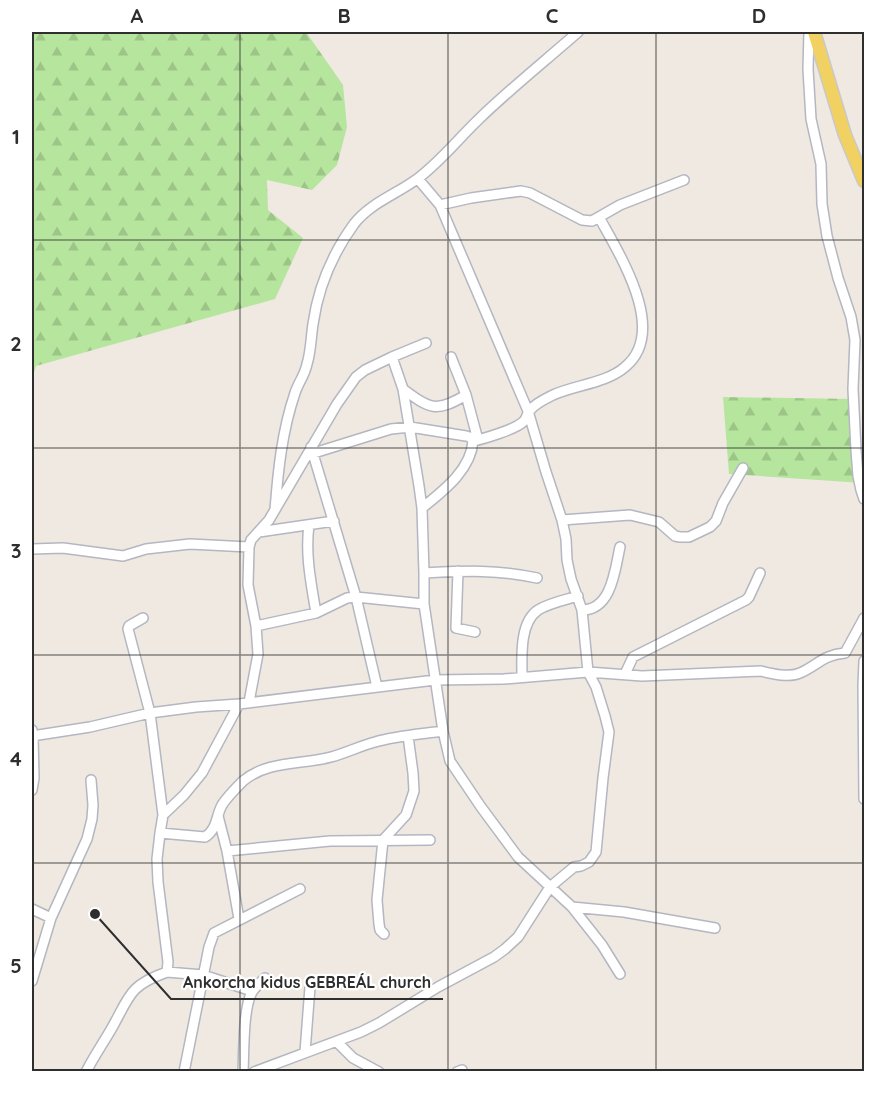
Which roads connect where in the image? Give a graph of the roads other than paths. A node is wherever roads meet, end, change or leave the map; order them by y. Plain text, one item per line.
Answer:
1 (578, 32) edge
2 (811, 32) edge
3 (418, 179) junction
4 (684, 180) dead end
5 (864, 181) edge
6 (440, 205) junction
7 (599, 217) junction
8 (426, 343) dead end
9 (392, 357) junction
10 (451, 357) dead end
11 (403, 389) junction
12 (466, 395) junction
13 (528, 411) junction
14 (410, 427) junction
15 (475, 440) junction
16 (313, 450) junction
17 (743, 468) dead end
18 (864, 499) edge
19 (422, 508) junction
20 (275, 510) junction
21 (562, 520) junction
22 (334, 521) junction
23 (309, 525) junction
24 (259, 532) junction
25 (620, 547) dead end
26 (249, 548) junction
27 (32, 549) edge
28 (459, 571) junction
29 (424, 573) junction
30 (760, 573) dead end
31 (537, 578) dead end
32 (578, 596) junction
33 (356, 597) junction
34 (424, 604) junction
35 (582, 610) junction
36 (316, 613) junction
37 (143, 618) dead end
38 (864, 618) edge
39 (256, 626) junction
40 (475, 632) dead end
41 (864, 661) edge
42 (588, 672) junction
43 (625, 674) junction
44 (522, 677) junction
45 (435, 680) junction
46 (377, 687) junction
47 (244, 703) junction
48 (150, 713) junction
49 (443, 731) junction
50 (32, 734) edge
51 (408, 736) junction
52 (91, 780) dead end
53 (32, 790) edge
54 (864, 799) edge
55 (163, 815) junction
56 (218, 816) junction
57 (159, 833) junction
58 (382, 840) junction
59 (430, 840) dead end
60 (227, 851) junction
61 (550, 887) junction
62 (300, 889) dead end
63 (572, 907) junction
64 (32, 909) edge
65 (51, 918) junction
66 (239, 919) junction
67 (715, 928) dead end
68 (384, 934) dead end
69 (167, 972) junction
70 (620, 974) dead end
71 (203, 975) junction
72 (265, 978) dead end
73 (32, 981) edge
74 (310, 987) dead end
75 (252, 991) junction
76 (337, 1042) junction
77 (305, 1052) junction
78 (283, 1061) junction
79 (86, 1071) edge
80 (184, 1071) edge
81 (243, 1071) edge
82 (254, 1071) edge
83 (281, 1071) edge
84 (379, 1071) edge

1 - 3 street
2 - 5 main road
2 - 18 street
3 - 6 street
3 - 20 street
4 - 7 street
6 - 7 street
6 - 13 street
7 - 13 street
8 - 9 street
9 - 11 street
9 - 16 street
10 - 12 street
11 - 12 street
11 - 14 street
12 - 15 street
13 - 15 street
13 - 21 street
14 - 15 street
14 - 16 street
14 - 19 street
15 - 19 street
16 - 20 street
16 - 22 street
17 - 21 street
19 - 29 street
20 - 24 street
21 - 32 street
22 - 23 street
22 - 33 street
23 - 24 street
23 - 36 street
24 - 26 street
25 - 35 street
26 - 27 street
26 - 39 street
28 - 29 street
28 - 31 street
28 - 40 street
29 - 34 street
30 - 43 street
32 - 35 street
32 - 44 street
33 - 34 street
33 - 36 street
33 - 46 street
34 - 45 street
35 - 42 street
36 - 39 street
37 - 48 street
38 - 43 street
39 - 47 street
41 - 54 street
42 - 43 street
42 - 44 street
42 - 61 street
44 - 45 street
45 - 46 street
45 - 49 street
46 - 47 street
47 - 48 street
47 - 55 street
48 - 50 street
48 - 55 street
49 - 51 street
49 - 61 street
50 - 53 street
51 - 56 street
51 - 58 street
52 - 65 street
55 - 57 street
56 - 57 street
56 - 60 street
57 - 69 street
58 - 59 street
58 - 60 street
58 - 68 street
60 - 66 street
61 - 63 street
61 - 76 street
62 - 66 street
63 - 67 street
63 - 70 street
64 - 65 street
65 - 73 street
66 - 71 street
69 - 71 street
69 - 79 street
71 - 75 street
71 - 80 street
72 - 75 street
74 - 77 street
75 - 81 street
76 - 77 street
76 - 84 street
77 - 78 street
78 - 82 street
78 - 83 street

